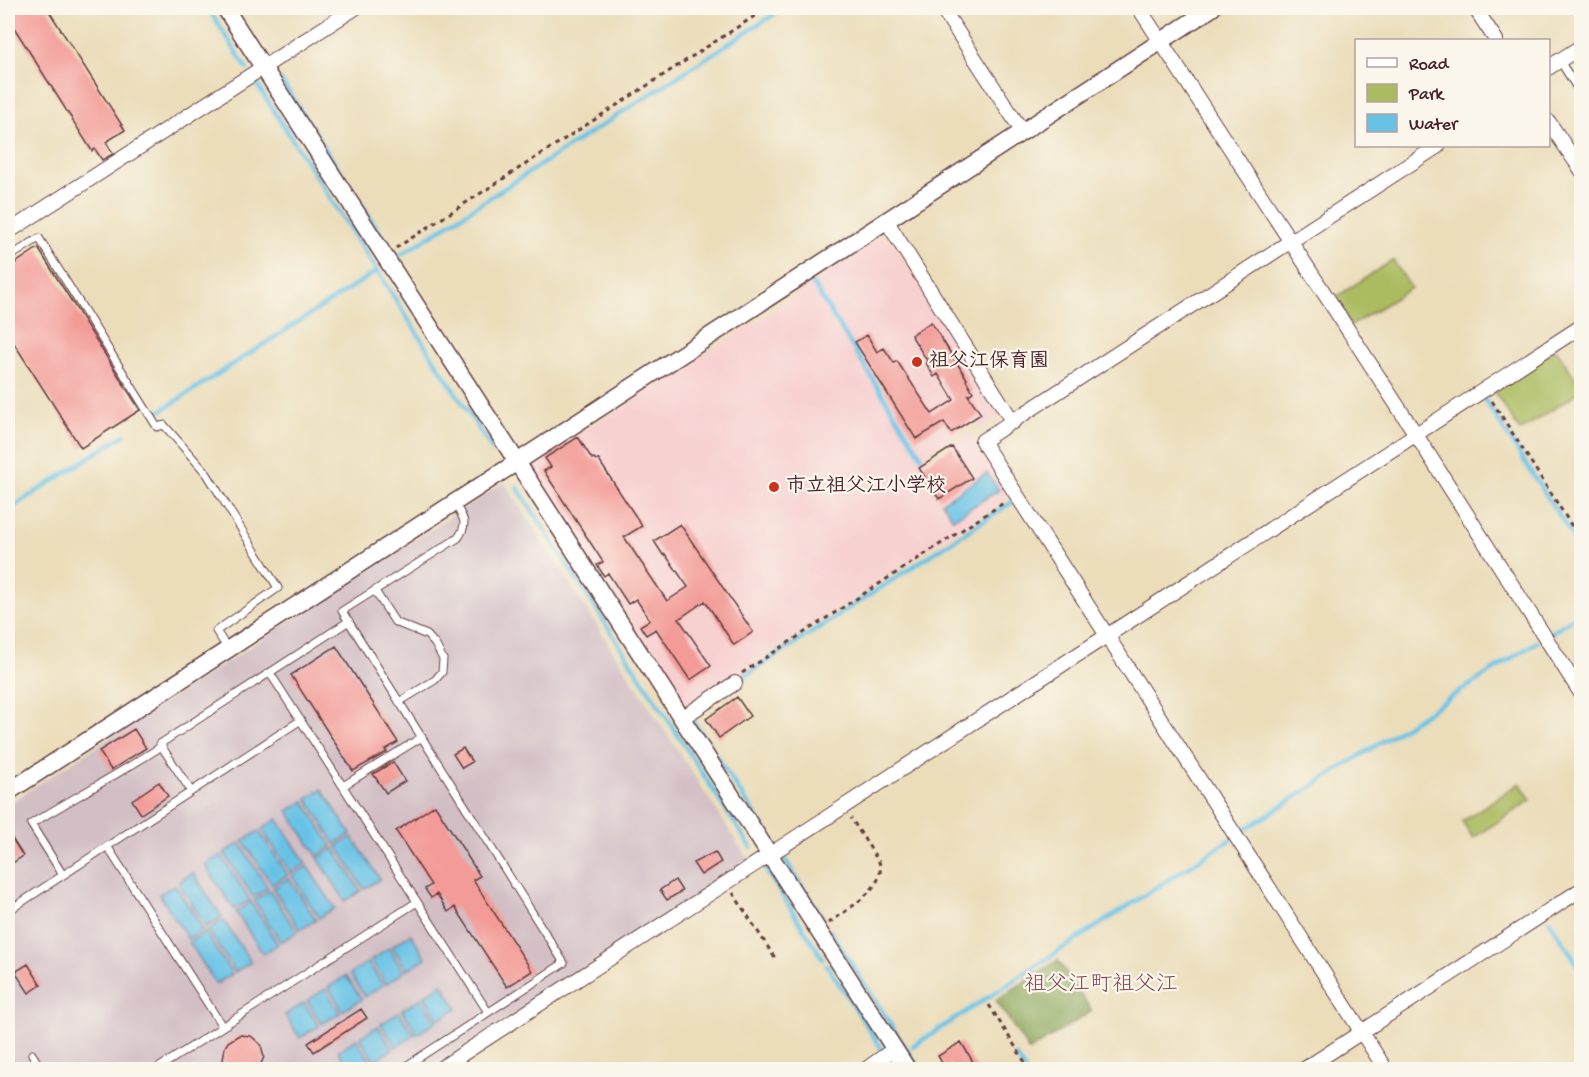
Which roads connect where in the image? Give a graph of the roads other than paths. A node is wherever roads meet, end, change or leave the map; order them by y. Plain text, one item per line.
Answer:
1 (225, 8) edge
2 (355, 8) edge
3 (942, 8) edge
4 (1139, 8) edge
5 (1212, 8) edge
6 (1475, 8) edge
7 (1495, 39) edge
8 (1161, 41) junction
9 (1581, 48) edge
10 (1554, 64) edge
11 (263, 67) junction
12 (1581, 96) edge
13 (1550, 124) edge
14 (1022, 131) junction
15 (1436, 147) edge
16 (1581, 171) edge
17 (886, 220) junction
18 (8, 232) edge
19 (1291, 241) junction
20 (8, 243) edge
21 (1581, 326) edge
22 (1013, 422) junction
23 (1416, 433) junction
24 (517, 462) junction
25 (454, 503) junction
26 (375, 591) junction
27 (349, 621) junction
28 (1108, 635) junction
29 (228, 649) junction
30 (270, 673) junction
31 (735, 683) road end
32 (1581, 695) edge
33 (399, 702) junction
34 (682, 718) junction
35 (301, 720) junction
36 (422, 737) junction
37 (162, 746) junction
38 (343, 786) junction
39 (192, 791) junction
40 (8, 792) edge
41 (107, 846) junction
42 (771, 854) junction
43 (63, 875) junction
44 (1581, 889) edge
45 (417, 902) junction
46 (8, 911) edge
47 (488, 1012) junction
48 (222, 1026) junction
49 (1361, 1031) junction
50 (894, 1049) junction
51 (32, 1054) dead end
52 (42, 1070) edge
53 (154, 1070) edge
54 (400, 1070) edge
55 (438, 1070) edge
56 (865, 1070) edge
57 (908, 1070) edge
58 (1303, 1070) edge
59 (1386, 1070) edge

1 - 11 street
2 - 11 street
3 - 14 street
4 - 8 street
5 - 8 street
6 - 7 street
8 - 14 street
8 - 19 street
9 - 10 street
10 - 12 lane
11 - 18 street
11 - 24 street
13 - 16 street
14 - 17 street
15 - 19 street
17 - 22 street
17 - 24 street
19 - 22 street
19 - 23 street
20 - 29 lane
21 - 23 street
22 - 28 street
23 - 28 street
23 - 32 street
24 - 25 street
24 - 34 street
25 - 26 lane
25 - 29 street
26 - 27 lane
26 - 33 lane
27 - 30 lane
27 - 33 lane
28 - 42 street
28 - 49 street
29 - 40 street
30 - 35 lane
30 - 37 lane
31 - 34 street
33 - 36 lane
34 - 42 street
35 - 38 lane
35 - 39 lane
36 - 38 lane
36 - 47 lane
37 - 39 lane
37 - 43 lane
38 - 45 lane
39 - 41 lane
41 - 43 lane
41 - 48 lane
42 - 50 street
42 - 55 street
43 - 46 lane
44 - 49 street
45 - 47 lane
45 - 48 lane
47 - 54 lane
48 - 53 lane
49 - 58 street
49 - 59 street
50 - 56 street
50 - 57 street
51 - 52 lane

